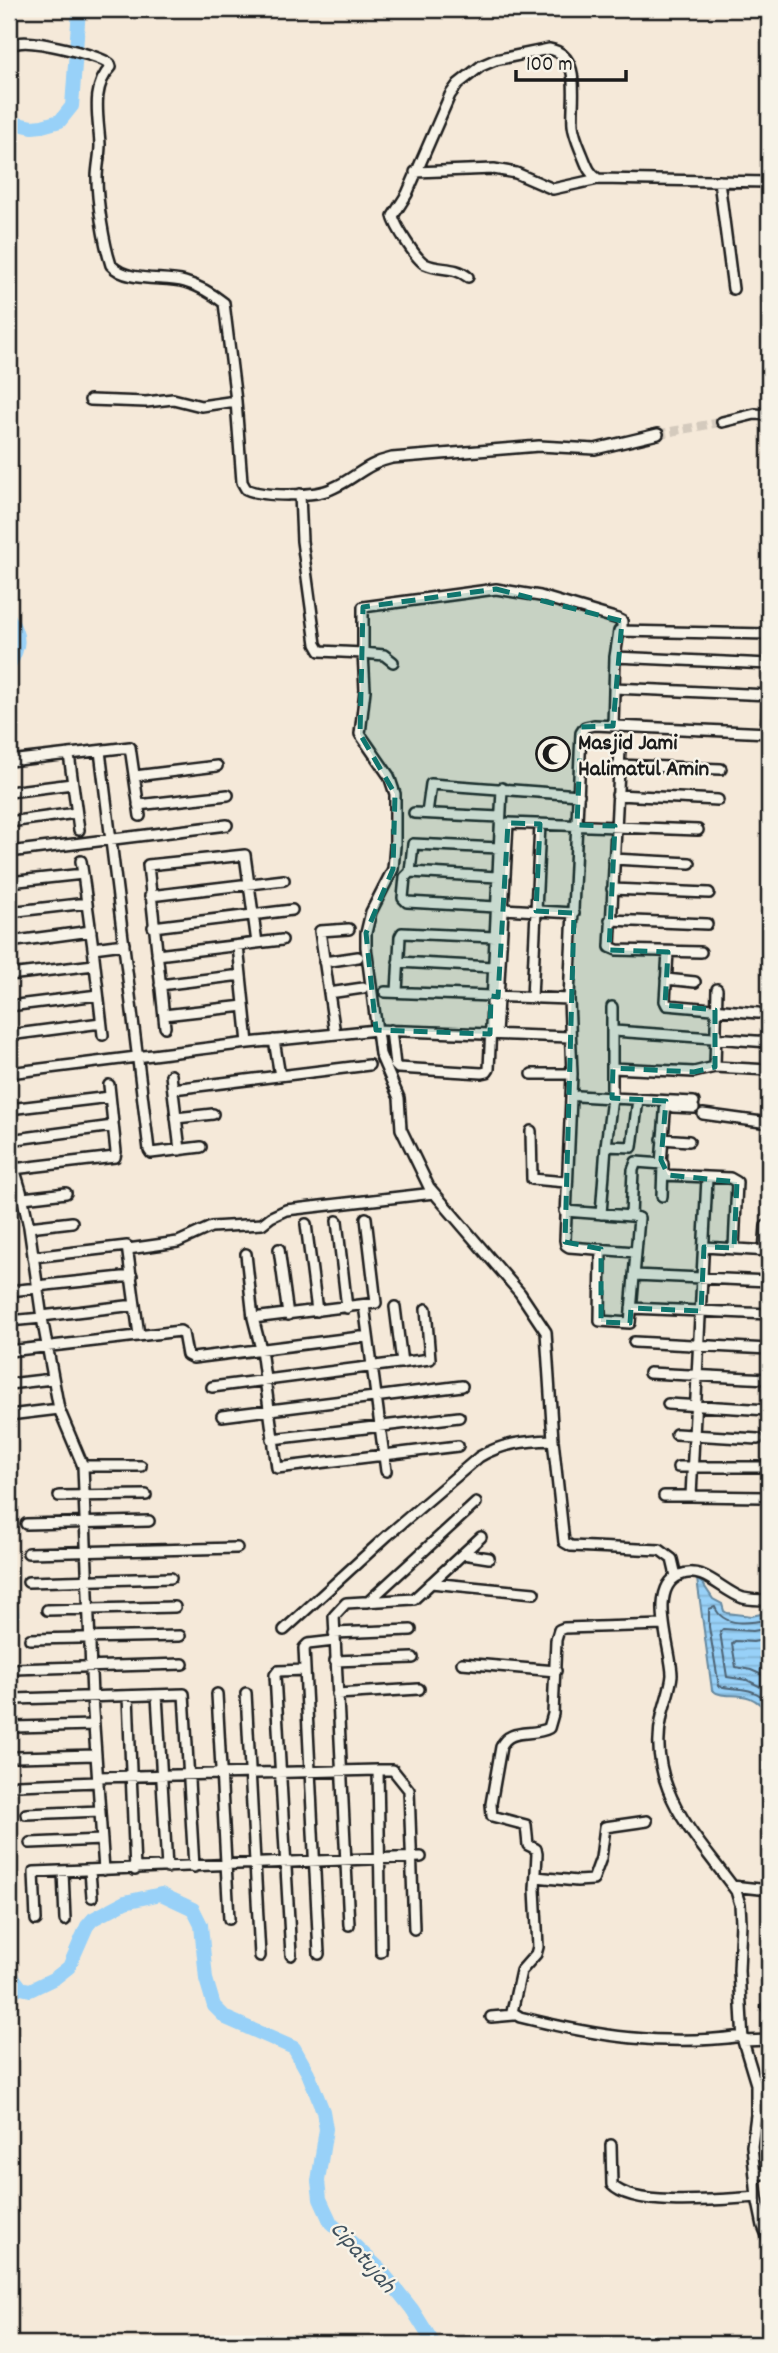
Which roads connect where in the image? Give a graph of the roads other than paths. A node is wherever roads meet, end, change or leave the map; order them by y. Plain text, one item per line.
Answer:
1 (9, 50) edge
2 (415, 172) junction
3 (598, 179) junction
4 (719, 181) junction
5 (769, 182) edge
6 (468, 277) dead end
7 (733, 289) dead end
8 (90, 400) dead end
9 (236, 401) junction
10 (769, 415) edge
11 (722, 422) tunnel mouth
12 (658, 435) tunnel mouth
13 (300, 494) junction
14 (622, 630) junction
15 (769, 634) edge
16 (363, 653) junction
17 (615, 657) junction
18 (393, 662) dead end
19 (769, 664) edge
20 (769, 682) edge
21 (614, 688) junction
22 (769, 695) edge
23 (612, 726) junction
24 (768, 733) edge
25 (620, 750) dead end
26 (100, 751) junction
27 (69, 754) junction
28 (9, 761) edge
29 (618, 765) junction
30 (217, 766) dead end
31 (721, 769) dead end
32 (135, 775) junction
33 (72, 785) junction
34 (506, 788) junction
35 (9, 792) edge
36 (228, 795) dead end
37 (579, 795) junction
38 (617, 795) junction
39 (718, 800) dead end
40 (138, 805) junction
41 (76, 813) junction
42 (414, 813) dead end
43 (428, 813) junction
44 (140, 816) dead end
45 (500, 817) junction
46 (9, 822) edge
47 (540, 824) junction
48 (227, 825) dead end
49 (577, 825) junction
50 (615, 826) junction
51 (79, 830) dead end
52 (698, 830) dead end
53 (111, 839) junction
54 (499, 848) junction
55 (9, 852) edge
56 (613, 859) junction
57 (81, 862) dead end
58 (690, 863) dead end
59 (410, 872) junction
60 (83, 874) junction
61 (498, 877) junction
62 (284, 880) dead end
63 (9, 882) edge
64 (250, 884) junction
65 (612, 889) junction
66 (709, 893) dead end
67 (150, 896) junction
68 (87, 903) junction
69 (499, 908) junction
70 (292, 910) dead end
71 (536, 911) junction
72 (9, 912) edge
73 (573, 913) junction
74 (254, 914) junction
75 (610, 920) junction
76 (707, 924) dead end
77 (153, 927) junction
78 (349, 929) dead end
79 (91, 931) junction
80 (495, 937) junction
81 (282, 940) dead end
82 (9, 942) edge
83 (257, 943) junction
84 (124, 944) junction
85 (238, 946) junction
86 (93, 948) junction
87 (668, 952) junction
88 (701, 952) dead end
89 (157, 955) junction
90 (358, 957) dead end
91 (324, 962) junction
92 (398, 962) junction
93 (94, 965) junction
94 (493, 967) junction
95 (9, 975) edge
96 (241, 975) junction
97 (666, 979) junction
98 (695, 982) dead end
99 (160, 985) junction
100 (363, 988) dead end
101 (717, 989) dead end
102 (385, 992) dead end
103 (397, 992) junction
104 (329, 993) junction
105 (98, 995) junction
106 (495, 996) junction
107 (532, 998) junction
108 (569, 999) junction
109 (9, 1006) edge
110 (244, 1006) junction
111 (612, 1007) dead end
112 (716, 1010) junction
113 (758, 1013) dead end
114 (164, 1015) junction
115 (101, 1023) junction
116 (165, 1027) dead end
117 (376, 1030) junction
118 (391, 1030) junction
119 (614, 1031) junction
120 (335, 1034) junction
121 (493, 1034) junction
122 (9, 1035) edge
123 (103, 1035) dead end
124 (570, 1037) junction
125 (715, 1038) junction
126 (274, 1040) junction
127 (769, 1042) edge
128 (248, 1043) junction
129 (137, 1058) junction
130 (369, 1065) dead end
131 (715, 1067) junction
132 (613, 1069) junction
133 (769, 1070) edge
134 (9, 1073) edge
135 (532, 1074) dead end
136 (572, 1074) junction
137 (171, 1075) dead end
138 (279, 1076) junction
139 (109, 1085) dead end
140 (173, 1089) junction
141 (578, 1096) dead end
142 (110, 1097) junction
143 (612, 1098) junction
144 (638, 1099) junction
145 (665, 1103) junction
146 (9, 1109) edge
147 (213, 1114) dead end
148 (176, 1118) junction
149 (769, 1123) edge
150 (113, 1126) junction
151 (531, 1131) dead end
152 (662, 1139) junction
153 (9, 1140) edge
154 (689, 1141) dead end
155 (606, 1146) junction
156 (201, 1147) dead end
157 (632, 1147) junction
158 (180, 1150) junction
159 (9, 1151) edge
160 (661, 1163) junction
161 (634, 1164) junction
162 (13, 1168) junction
163 (663, 1175) junction
164 (708, 1178) junction
165 (566, 1182) junction
166 (66, 1193) dead end
167 (434, 1193) junction
168 (662, 1196) dead end
169 (23, 1198) junction
170 (565, 1210) junction
171 (601, 1213) junction
172 (631, 1216) junction
173 (366, 1218) dead end
174 (337, 1221) dead end
175 (72, 1222) dead end
176 (306, 1224) dead end
177 (766, 1226) dead end
178 (29, 1227) junction
179 (704, 1247) junction
180 (734, 1248) junction
181 (128, 1249) junction
182 (279, 1249) dead end
183 (601, 1250) junction
184 (767, 1251) edge
185 (635, 1252) junction
186 (246, 1255) dead end
187 (33, 1257) junction
188 (634, 1275) junction
189 (132, 1276) junction
190 (704, 1278) junction
191 (769, 1281) edge
192 (37, 1287) junction
193 (9, 1291) edge
194 (135, 1305) junction
195 (364, 1305) junction
196 (395, 1307) dead end
197 (347, 1308) junction
198 (631, 1308) junction
199 (426, 1309) dead end
200 (317, 1311) junction
201 (701, 1311) junction
202 (769, 1314) edge
203 (288, 1315) junction
204 (42, 1317) junction
205 (253, 1318) junction
206 (9, 1321) edge
207 (139, 1335) junction
208 (368, 1336) junction
209 (634, 1342) dead end
210 (698, 1345) junction
211 (47, 1347) junction
212 (261, 1349) junction
213 (769, 1349) edge
214 (9, 1351) edge
215 (402, 1363) junction
216 (372, 1367) junction
217 (649, 1373) dead end
218 (698, 1376) junction
219 (52, 1379) junction
220 (769, 1379) edge
221 (265, 1380) junction
222 (9, 1384) edge
223 (462, 1386) dead end
224 (212, 1387) dead end
225 (376, 1397) junction
226 (668, 1404) dead end
227 (697, 1406) junction
228 (59, 1409) junction
229 (269, 1410) junction
230 (768, 1410) edge
231 (9, 1415) edge
232 (222, 1416) dead end
233 (459, 1417) dead end
234 (380, 1426) junction
235 (676, 1434) dead end
236 (695, 1434) junction
237 (272, 1439) junction
238 (758, 1439) dead end
239 (553, 1440) junction
240 (458, 1446) dead end
241 (384, 1455) junction
242 (83, 1466) junction
243 (141, 1466) dead end
244 (678, 1467) dead end
245 (763, 1467) dead end
246 (694, 1468) junction
247 (386, 1471) dead end
248 (84, 1495) junction
249 (146, 1495) dead end
250 (59, 1496) dead end
251 (664, 1496) dead end
252 (691, 1496) junction
253 (764, 1497) dead end
254 (476, 1503) dead end
255 (149, 1521) dead end
256 (85, 1523) junction
257 (26, 1524) dead end
258 (481, 1537) dead end
259 (237, 1548) dead end
260 (86, 1552) junction
261 (28, 1553) dead end
262 (463, 1554) junction
263 (489, 1558) dead end
264 (676, 1576) junction
265 (171, 1578) dead end
266 (87, 1581) junction
267 (28, 1583) dead end
268 (431, 1583) junction
269 (534, 1593) dead end
270 (769, 1600) edge
271 (368, 1602) junction
272 (175, 1607) dead end
273 (88, 1609) junction
274 (47, 1610) dead end
275 (664, 1625) junction
276 (284, 1630) dead end
277 (411, 1630) dead end
278 (180, 1636) dead end
279 (334, 1637) junction
280 (90, 1638) junction
281 (30, 1639) dead end
282 (413, 1658) dead end
283 (335, 1661) junction
284 (462, 1663) dead end
285 (183, 1664) dead end
286 (91, 1667) junction
287 (13, 1669) dead end
288 (304, 1670) junction
289 (556, 1671) junction
290 (419, 1689) dead end
291 (246, 1693) dead end
292 (217, 1694) dead end
293 (337, 1694) junction
294 (157, 1695) junction
295 (128, 1696) junction
296 (92, 1697) junction
297 (14, 1699) dead end
298 (94, 1725) junction
299 (14, 1727) dead end
300 (96, 1755) junction
301 (16, 1757) dead end
302 (340, 1770) junction
303 (378, 1770) junction
304 (310, 1771) junction
305 (280, 1772) junction
306 (250, 1773) junction
307 (191, 1774) junction
308 (221, 1774) junction
309 (161, 1775) junction
310 (131, 1776) junction
311 (98, 1780) junction
312 (17, 1785) dead end
313 (100, 1811) junction
314 (26, 1814) dead end
315 (647, 1821) dead end
316 (102, 1840) junction
317 (30, 1843) dead end
318 (411, 1857) junction
319 (421, 1857) dead end
320 (379, 1859) junction
321 (344, 1860) junction
322 (316, 1862) junction
323 (285, 1863) junction
324 (255, 1864) junction
325 (225, 1866) junction
326 (194, 1867) junction
327 (167, 1868) junction
328 (104, 1870) junction
329 (135, 1870) junction
330 (63, 1871) junction
331 (90, 1871) junction
332 (536, 1877) junction
333 (732, 1886) junction
334 (769, 1890) edge
335 (92, 1897) dead end
336 (229, 1919) dead end
337 (36, 1920) dead end
338 (65, 1920) dead end
339 (349, 1925) dead end
340 (414, 1929) dead end
341 (381, 1952) dead end
342 (319, 1954) dead end
343 (291, 1955) dead end
344 (260, 1956) dead end
345 (514, 2015) junction
346 (491, 2017) dead end
347 (743, 2039) junction
348 (769, 2040) edge
349 (611, 2146) dead end
350 (769, 2172) edge
351 (755, 2175) junction
352 (757, 2197) junction
353 (769, 2240) edge

1 - 9 street
2 - 3 street
2 - 3 street
2 - 6 street
3 - 4 street
4 - 5 street
4 - 7 street
8 - 9 street
9 - 13 street
10 - 11 street
12 - 13 street
13 - 16 street
14 - 15 street
14 - 16 street
14 - 17 street
16 - 18 street
16 - 117 street
17 - 19 street
17 - 21 street
20 - 22 street
21 - 22 street
21 - 23 street
22 - 24 street
23 - 24 street
23 - 37 street
25 - 29 street
26 - 27 street
26 - 32 street
26 - 53 street
27 - 28 street
27 - 33 street
29 - 31 street
29 - 38 street
30 - 32 street
32 - 40 street
33 - 35 street
33 - 41 street
34 - 37 street
34 - 43 street
34 - 45 street
36 - 40 street
37 - 49 street
38 - 39 street
38 - 50 street
40 - 44 street
41 - 46 street
41 - 51 street
42 - 43 street
43 - 45 street
45 - 54 street
47 - 49 street
47 - 69 street
47 - 71 street
48 - 53 street
49 - 50 street
49 - 73 street
50 - 52 street
50 - 56 street
53 - 55 street
53 - 84 street
54 - 59 street
54 - 61 street
56 - 58 street
56 - 65 street
57 - 60 street
59 - 61 street
59 - 69 street
60 - 63 street
60 - 68 street
61 - 69 street
62 - 64 street
64 - 67 street
64 - 67 street
64 - 74 street
65 - 66 street
65 - 75 street
67 - 77 street
68 - 72 street
68 - 79 street
69 - 71 street
69 - 80 street
69 - 106 street
70 - 74 street
71 - 73 street
71 - 107 street
73 - 108 street
74 - 77 street
74 - 83 street
75 - 76 street
75 - 87 street
77 - 89 street
78 - 91 street
79 - 82 street
79 - 86 street
80 - 92 street
80 - 94 street
81 - 83 street
83 - 85 street
84 - 86 street
84 - 129 street
85 - 89 street
85 - 96 street
86 - 93 street
87 - 88 street
87 - 97 street
89 - 99 street
90 - 91 street
91 - 104 street
92 - 94 street
92 - 103 street
93 - 95 street
93 - 105 street
94 - 106 street
96 - 99 street
96 - 110 street
97 - 98 street
97 - 112 street
99 - 114 street
100 - 104 street
101 - 112 street
102 - 103 street
103 - 106 street
104 - 120 street
105 - 109 street
105 - 115 street
106 - 107 street
106 - 121 street
107 - 108 street
108 - 124 street
110 - 114 street
110 - 128 street
111 - 119 street
112 - 113 street
112 - 125 street
114 - 116 street
115 - 122 street
115 - 123 street
117 - 118 street
117 - 120 street
117 - 167 street
118 - 121 street
118 - 121 street
119 - 125 street
119 - 132 street
120 - 126 street
121 - 124 street
124 - 136 street
125 - 127 street
125 - 131 street
126 - 128 street
126 - 138 street
128 - 129 street
129 - 134 street
129 - 158 street
130 - 138 street
131 - 132 street
131 - 133 street
132 - 143 street
135 - 136 street
136 - 165 street
137 - 140 street
138 - 140 street
139 - 142 street
140 - 148 street
141 - 143 street
142 - 146 street
142 - 150 street
143 - 144 street
143 - 155 street
144 - 145 street
144 - 157 street
145 - 149 street
145 - 152 street
147 - 148 street
148 - 158 street
150 - 153 street
150 - 162 street
151 - 165 street
152 - 154 street
152 - 160 street
155 - 157 street
155 - 171 street
156 - 158 street
157 - 161 street
159 - 162 street
160 - 161 street
160 - 163 street
161 - 172 street
162 - 169 street
163 - 164 street
163 - 168 street
164 - 179 street
164 - 180 street
165 - 170 street
166 - 169 street
167 - 181 street
167 - 239 street
169 - 178 street
170 - 171 street
170 - 183 street
171 - 172 street
172 - 185 street
173 - 195 street
174 - 197 street
175 - 178 street
176 - 200 street
177 - 184 street
178 - 187 street
179 - 180 street
179 - 190 street
180 - 184 street
181 - 187 street
181 - 189 street
182 - 203 street
183 - 185 street
183 - 198 street
185 - 188 street
186 - 205 street
187 - 192 street
188 - 190 street
188 - 198 street
189 - 192 street
189 - 194 street
190 - 191 street
190 - 201 street
192 - 193 street
192 - 204 street
194 - 204 street
194 - 207 street
195 - 197 street
195 - 208 street
196 - 215 street
197 - 200 street
198 - 201 street
199 - 215 street
200 - 203 street
201 - 202 street
201 - 210 street
203 - 205 street
204 - 206 street
204 - 211 street
205 - 212 street
207 - 211 street
207 - 212 street
208 - 212 street
208 - 216 street
209 - 210 street
210 - 213 street
210 - 218 street
211 - 214 street
211 - 219 street
212 - 221 street
215 - 216 street
216 - 221 street
216 - 225 street
217 - 218 street
218 - 220 street
218 - 227 street
219 - 222 street
219 - 228 street
221 - 224 street
221 - 229 street
223 - 225 street
225 - 229 street
225 - 234 street
226 - 227 street
227 - 230 street
227 - 236 street
228 - 231 street
228 - 242 street
229 - 232 street
229 - 237 street
233 - 234 street
234 - 237 street
234 - 241 street
235 - 236 street
236 - 238 street
236 - 246 street
237 - 241 street
239 - 264 street
239 - 276 street
240 - 241 street
241 - 247 street
242 - 243 street
242 - 248 street
244 - 246 street
245 - 246 street
246 - 252 street
248 - 249 street
248 - 250 street
248 - 256 street
251 - 252 street
252 - 253 street
254 - 271 street
255 - 256 street
256 - 257 street
256 - 260 street
258 - 262 street
259 - 260 street
260 - 261 street
260 - 266 street
262 - 263 street
262 - 268 street
264 - 270 street
264 - 275 street
265 - 266 street
266 - 267 street
266 - 273 street
268 - 269 street
268 - 271 street
271 - 279 street
272 - 273 street
273 - 274 street
273 - 280 street
275 - 289 street
275 - 333 street
277 - 279 street
278 - 280 street
279 - 283 street
279 - 288 street
280 - 281 street
280 - 286 street
282 - 283 street
283 - 293 street
284 - 289 street
285 - 286 street
286 - 287 street
286 - 296 street
288 - 304 street
288 - 305 street
289 - 332 street
290 - 293 street
291 - 306 street
292 - 308 street
293 - 302 street
294 - 295 street
294 - 307 street
294 - 309 street
295 - 296 street
295 - 310 street
296 - 297 street
296 - 298 street
298 - 299 street
298 - 300 street
300 - 301 street
300 - 311 street
302 - 303 street
302 - 304 street
302 - 321 street
303 - 318 street
303 - 320 street
304 - 305 street
304 - 322 street
305 - 306 street
305 - 323 street
306 - 308 street
306 - 324 street
307 - 308 street
307 - 309 street
307 - 326 street
308 - 325 street
309 - 310 street
309 - 327 street
310 - 311 street
310 - 329 street
311 - 312 street
311 - 313 street
313 - 314 street
313 - 316 street
315 - 332 street
316 - 317 street
316 - 328 street
318 - 319 street
318 - 320 street
318 - 340 street
320 - 321 street
320 - 341 street
321 - 322 street
321 - 339 street
322 - 323 street
322 - 342 street
323 - 324 street
323 - 343 street
324 - 325 street
324 - 344 street
325 - 326 street
325 - 336 street
326 - 327 street
327 - 329 street
328 - 329 street
328 - 331 street
330 - 331 street
330 - 337 street
330 - 338 street
331 - 335 street
332 - 345 street
333 - 334 street
333 - 347 street
345 - 346 street
345 - 347 street
347 - 348 street
347 - 351 street
349 - 352 street
350 - 351 street
351 - 352 street
352 - 353 street

